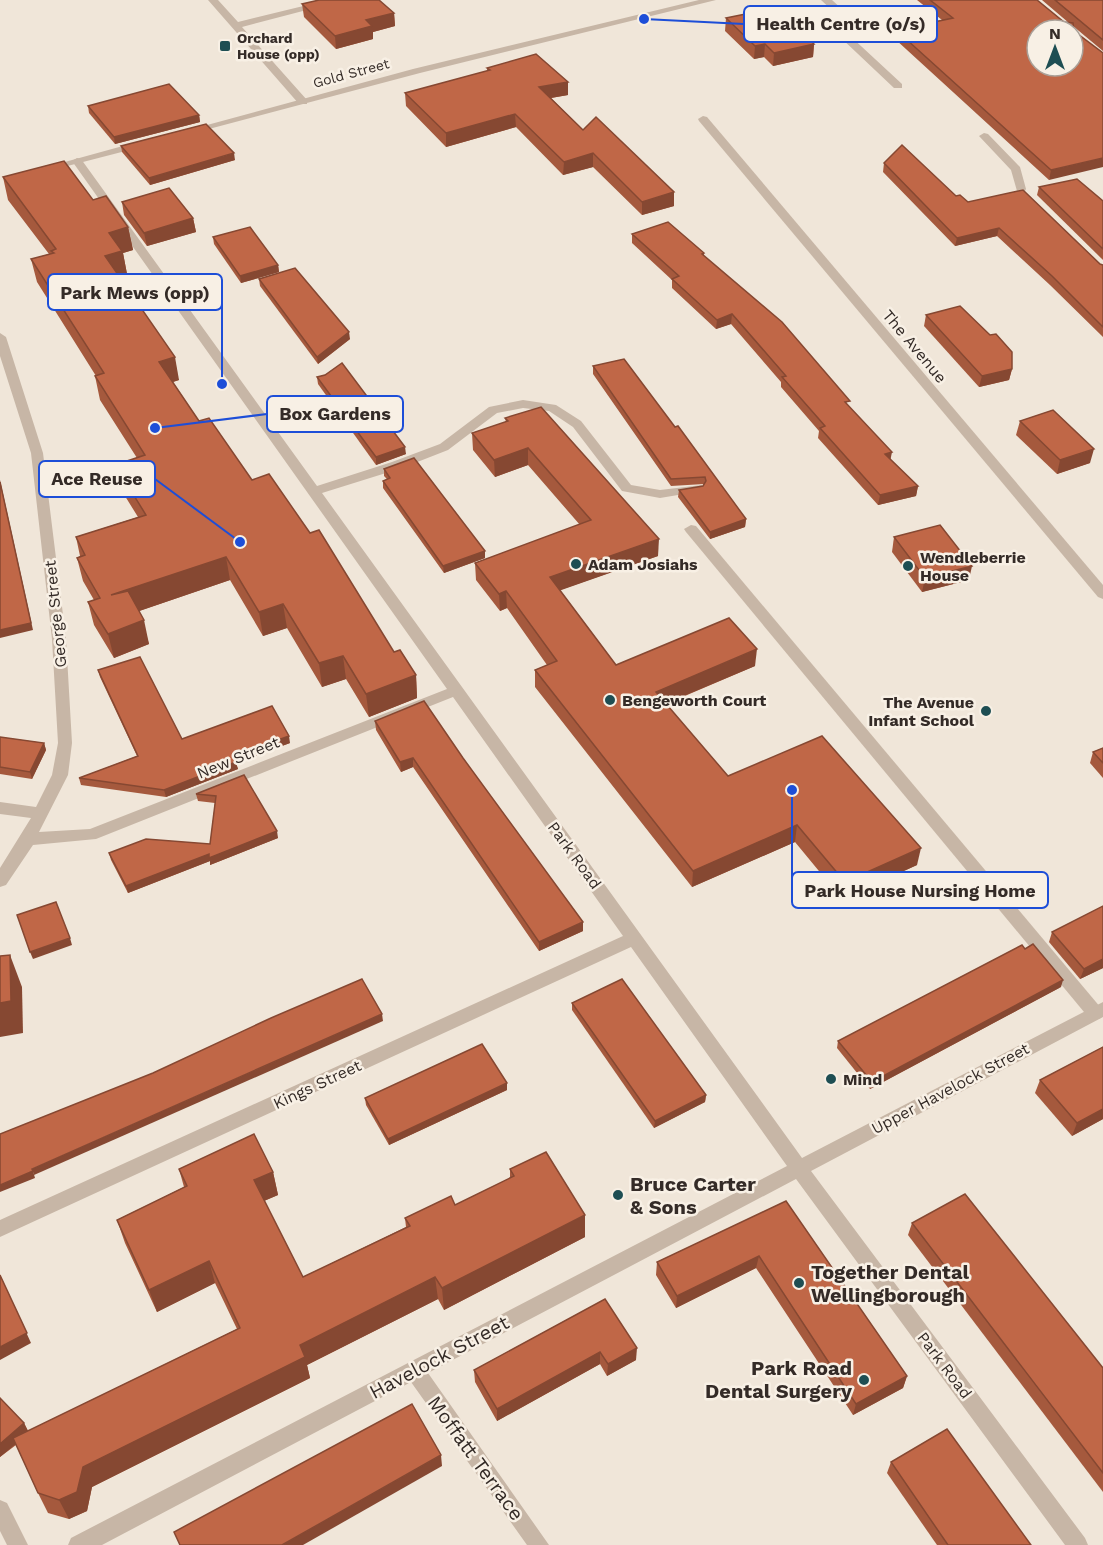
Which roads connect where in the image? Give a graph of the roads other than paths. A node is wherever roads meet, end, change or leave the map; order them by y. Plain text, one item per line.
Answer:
1 (213, 0) edge
2 (340, 0) edge
3 (711, 0) edge
4 (826, 0) edge
5 (237, 25) junction
6 (898, 86) dead end
7 (303, 102) junction
8 (702, 119) dead end
9 (178, 134) edge
10 (984, 136) dead end
11 (156, 140) edge
12 (77, 160) junction
13 (33, 171) edge
14 (1025, 193) edge
15 (0, 337) edge
16 (697, 488) edge
17 (315, 491) junction
18 (691, 529) dead end
19 (1103, 594) edge
20 (458, 690) junction
21 (0, 808) edge
22 (41, 814) junction
23 (28, 839) junction
24 (0, 881) edge
25 (635, 938) junction
26 (1099, 1011) edge
27 (798, 1167) junction
28 (0, 1229) edge
29 (414, 1370) junction
30 (0, 1510) edge
31 (86, 1544) edge
32 (18, 1545) edge
33 (538, 1545) edge
34 (1078, 1545) edge

1 - 5 street
2 - 5 street
3 - 7 street, Gold Street
4 - 6 street
5 - 7 street
7 - 9 street, Gold Street
8 - 19 street, The Avenue
10 - 14 street
11 - 12 street
12 - 13 street
12 - 17 street, Park Road
15 - 22 street, George Street
16 - 17 street
17 - 20 street, Park Road
18 - 26 street
20 - 23 street, New Street
20 - 25 street, Park Road
21 - 22 street
22 - 23 street, George Street
23 - 24 street, George Street
25 - 27 street, Park Road
25 - 28 street, Kings Street
26 - 27 street, Upper Havelock Street
27 - 29 street, Havelock Street
27 - 34 street, Park Road
29 - 31 street, Havelock Street
29 - 33 street, Moffatt Terrace
30 - 32 street

